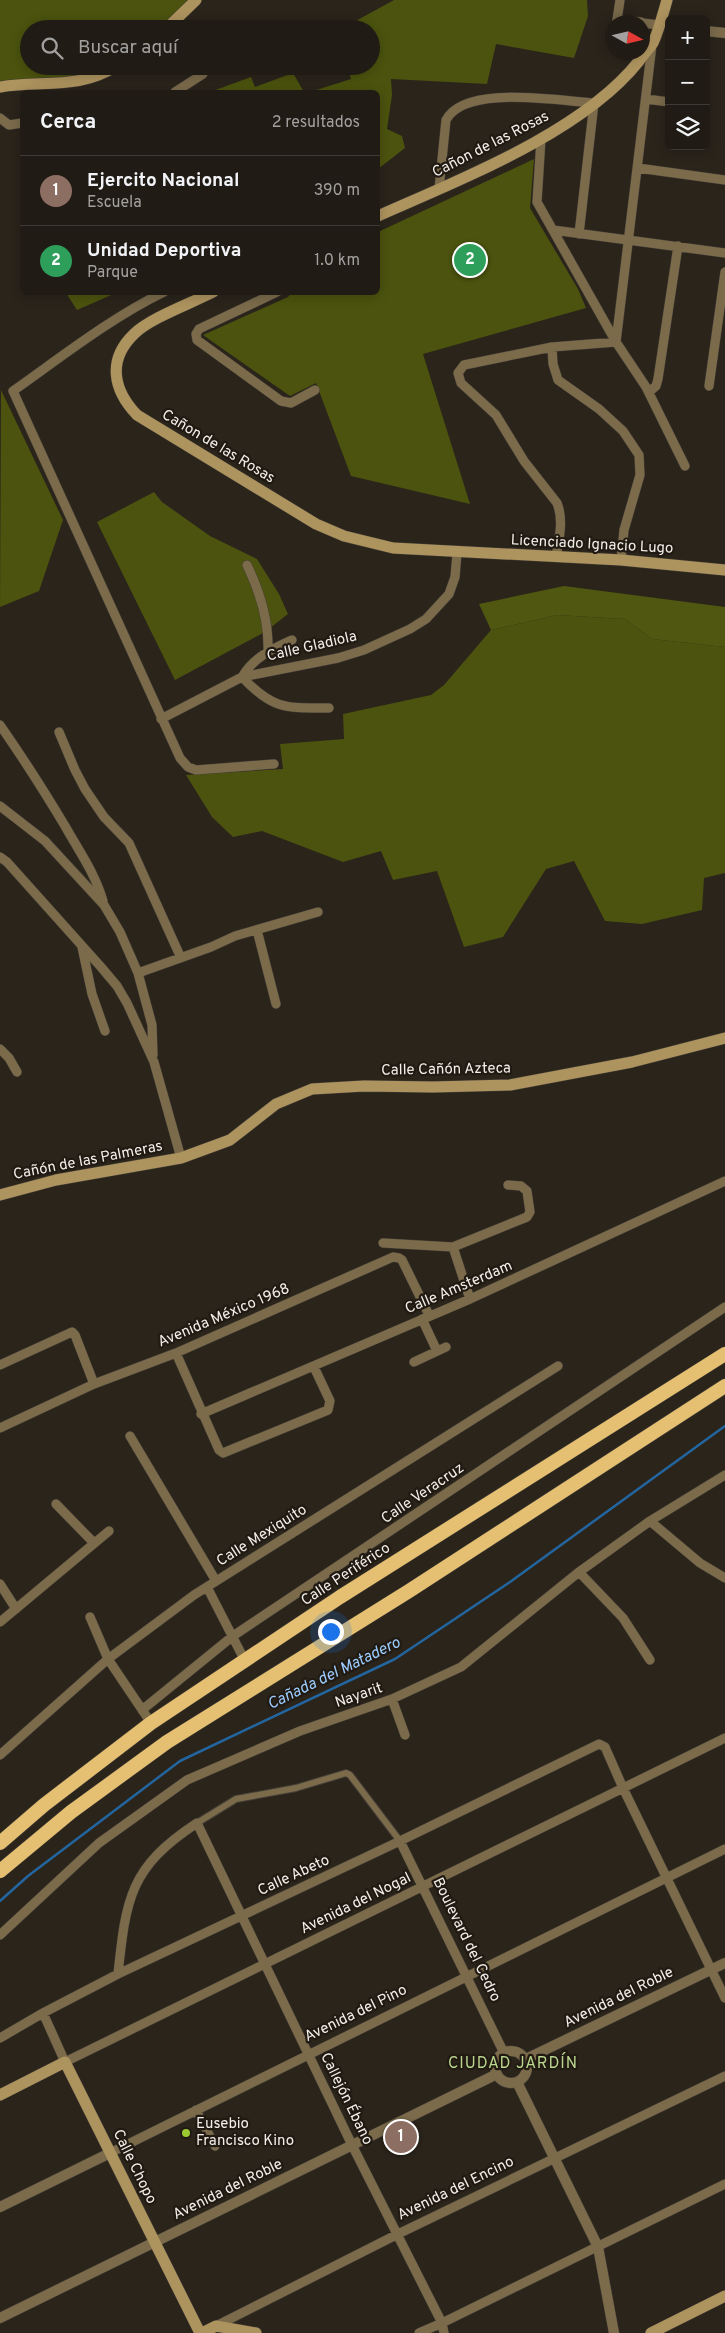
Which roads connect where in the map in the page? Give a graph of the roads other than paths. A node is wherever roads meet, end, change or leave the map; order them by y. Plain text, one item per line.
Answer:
1 (196, 0) edge
2 (620, 0) edge
3 (667, 0) edge
4 (618, 15) edge
5 (177, 20) edge
6 (650, 24) edge
7 (664, 25) edge
8 (710, 31) edge
9 (725, 33) edge
10 (652, 44) junction
11 (100, 75) edge
12 (202, 75) edge
13 (2, 88) edge
14 (179, 90) edge
15 (646, 99) junction
16 (665, 101) edge
17 (594, 103) junction
18 (0, 118) edge
19 (20, 123) edge
20 (541, 139) junction
21 (638, 168) junction
22 (725, 180) edge
23 (439, 189) junction
24 (380, 215) edge
25 (553, 230) junction
26 (578, 234) junction
27 (628, 240) junction
28 (678, 246) junction
29 (725, 252) edge
30 (725, 272) edge
31 (159, 295) edge
32 (207, 295) edge
33 (271, 295) edge
34 (721, 325) edge
35 (616, 342) junction
36 (552, 347) junction
37 (709, 386) dead end
38 (315, 390) dead end
39 (649, 392) junction
40 (685, 466) dead end
41 (458, 553) junction
42 (556, 557) junction
43 (621, 560) junction
44 (247, 565) dead end
45 (725, 570) edge
46 (292, 640) dead end
47 (268, 651) junction
48 (242, 677) junction
49 (329, 708) dead end
50 (161, 719) junction
51 (0, 725) edge
52 (59, 732) dead end
53 (274, 764) dead end
54 (0, 806) edge
55 (0, 857) edge
56 (104, 905) junction
57 (318, 912) dead end
58 (256, 930) junction
59 (82, 947) junction
60 (181, 958) junction
61 (138, 973) junction
62 (276, 1004) dead end
63 (105, 1031) dead end
64 (725, 1038) edge
65 (0, 1049) edge
66 (154, 1062) junction
67 (16, 1072) dead end
68 (181, 1158) junction
69 (725, 1181) edge
70 (508, 1185) dead end
71 (0, 1195) edge
72 (383, 1243) dead end
73 (453, 1246) junction
74 (470, 1299) junction
75 (725, 1307) edge
76 (425, 1317) junction
77 (176, 1352) junction
78 (725, 1354) edge
79 (414, 1362) dead end
80 (0, 1365) edge
81 (558, 1366) dead end
82 (314, 1367) junction
83 (94, 1384) junction
84 (725, 1386) edge
85 (201, 1414) junction
86 (0, 1428) edge
87 (130, 1436) dead end
88 (725, 1475) edge
89 (56, 1504) dead end
90 (650, 1521) junction
91 (109, 1531) dead end
92 (94, 1543) junction
93 (579, 1572) junction
94 (725, 1578) edge
95 (216, 1581) junction
96 (0, 1584) edge
97 (207, 1587) junction
98 (16, 1609) junction
99 (90, 1617) dead end
100 (0, 1622) edge
101 (233, 1636) junction
102 (108, 1659) junction
103 (245, 1660) junction
104 (650, 1660) dead end
105 (392, 1699) junction
106 (142, 1710) junction
107 (151, 1724) junction
108 (405, 1735) dead end
109 (725, 1738) edge
110 (0, 1755) edge
111 (623, 1788) junction
112 (197, 1823) junction
113 (400, 1841) junction
114 (0, 1844) edge
115 (725, 1849) edge
116 (0, 1872) edge
117 (666, 1878) junction
118 (424, 1887) junction
119 (242, 1916) junction
120 (0, 1935) edge
121 (725, 1963) edge
122 (266, 1966) junction
123 (712, 1969) junction
124 (118, 1974) junction
125 (467, 1976) junction
126 (725, 1998) edge
127 (43, 2013) junction
128 (0, 2038) edge
129 (504, 2052) junction
130 (309, 2054) junction
131 (526, 2060) junction
132 (65, 2062) junction
133 (497, 2074) junction
134 (725, 2076) edge
135 (517, 2082) junction
136 (0, 2095) edge
137 (196, 2110) junction
138 (352, 2145) junction
139 (214, 2146) dead end
140 (110, 2152) junction
141 (555, 2158) junction
142 (725, 2184) edge
143 (0, 2207) edge
144 (398, 2234) junction
145 (154, 2243) junction
146 (598, 2247) junction
147 (725, 2296) edge
148 (0, 2318) edge
149 (216, 2326) junction
150 (443, 2328) edge
151 (201, 2333) edge
152 (256, 2333) edge
153 (419, 2333) edge
154 (614, 2333) edge
155 (651, 2333) edge

1 - 5 main road
2 - 4 street
3 - 7 main road, Cañon de las Rosas
6 - 7 street
7 - 10 main road, Cañon de las Rosas
8 - 9 street
10 - 15 street
10 - 17 main road, Cañon de las Rosas
11 - 13 main road
12 - 14 street
15 - 16 street
15 - 21 street
17 - 20 main road, Cañon de las Rosas
17 - 23 street
17 - 26 street
18 - 19 street
20 - 23 main road, Cañon de las Rosas
20 - 25 street
21 - 22 street
21 - 27 street
23 - 24 main road, Cañon de las Rosas
25 - 26 street
25 - 35 street
26 - 27 street
27 - 28 street
27 - 35 street
28 - 29 street
28 - 39 street
30 - 34 street
31 - 50 street
32 - 41 main road, Cañon de las Rosas
33 - 38 street
34 - 37 street
35 - 36 street
35 - 39 street
36 - 42 street
36 - 43 street
39 - 40 street
41 - 42 main road, Licenciado Ignacio Lugo
41 - 48 street, Calle Gladiola
42 - 43 main road, Licenciado Ignacio Lugo
43 - 45 main road, Licenciado Ignacio Lugo
44 - 47 street
46 - 47 street
47 - 48 street
48 - 49 street
48 - 50 street, Calle Gladiola
50 - 53 street
51 - 56 street
52 - 60 street
54 - 56 street
55 - 59 street
56 - 61 street
57 - 58 street
58 - 60 street
58 - 62 street
59 - 63 street
59 - 66 street
60 - 61 street
61 - 66 street
64 - 68 main road, Calle Cañón Azteca
65 - 67 street
66 - 68 street
68 - 71 main road, Cañón de las Palmeras
69 - 74 street, Calle Amsterdam
70 - 73 street
72 - 73 street
73 - 74 street
74 - 76 street, Calle Amsterdam
75 - 101 street, Calle Veracruz
76 - 77 street, Avenida México 1968
76 - 79 street
76 - 82 street, Calle Amsterdam
77 - 83 street, Avenida México 1968
77 - 85 street
78 - 103 highway, Calle Periférico
80 - 83 street
81 - 95 street, Calle Mexiquito
82 - 85 street, Calle Amsterdam
82 - 85 street
83 - 86 street, Avenida México 1968
84 - 116 highway
87 - 95 street
88 - 90 street, Nayarit
89 - 92 street
90 - 93 street, Nayarit
90 - 94 street
91 - 92 street
92 - 98 street
93 - 104 street
93 - 105 street, Nayarit
95 - 97 street, Calle Mexiquito
96 - 98 street
97 - 101 street
97 - 102 street, Calle Mexiquito
98 - 100 street
99 - 102 street
101 - 103 street
101 - 106 street, Calle Veracruz
102 - 106 street
102 - 110 street, Calle Mexiquito
103 - 107 highway, Calle Periférico
105 - 108 street
105 - 120 street, Nayarit
106 - 107 street
107 - 114 highway, Calle Periférico
109 - 111 street, Avenida del Nogal
111 - 113 street, Calle Abeto
111 - 117 street
111 - 118 street, Avenida del Nogal
112 - 113 street
112 - 119 street, Callejón Ébano
112 - 124 street
113 - 118 street, Boulevard del Cedro
113 - 119 street, Calle Abeto
115 - 117 street, Avenida del Pino
117 - 123 street
117 - 125 street, Avenida del Pino
118 - 122 street, Avenida del Nogal
118 - 125 street, Boulevard del Cedro
119 - 122 street, Callejón Ébano
119 - 124 street, Calle Abeto
121 - 123 street, Avenida del Roble
122 - 130 street, Callejón Ébano
122 - 132 street, Avenida del Nogal
123 - 126 street
123 - 131 street, Avenida del Roble
124 - 127 street, Calle Abeto
125 - 129 street, Boulevard del Cedro
125 - 130 street, Avenida del Pino
127 - 128 street, Calle Abeto
127 - 132 street, Calle Chopo
129 - 131 street
129 - 133 street
130 - 137 street, Avenida del Pino
130 - 138 street, Callejón Ébano
131 - 135 street
132 - 136 main road, Avenida del Nogal
132 - 140 main road, Calle Chopo
133 - 135 street
133 - 138 street, Avenida del Roble
134 - 141 street, Avenida del Encino
135 - 141 street
137 - 139 street
137 - 140 street, Avenida del Pino
138 - 144 street, Callejón Ébano
138 - 145 street, Avenida del Roble
140 - 143 street, Avenida del Pino
140 - 145 main road, Calle Chopo
141 - 144 street, Avenida del Encino
141 - 146 street
142 - 146 street
144 - 149 street, Avenida del Encino
144 - 150 street, Callejón Ébano
145 - 148 street, Avenida del Roble
145 - 151 main road, Calle Chopo
146 - 150 street
146 - 154 street
147 - 155 main road
149 - 151 main road, Avenida del Encino
149 - 152 main road
150 - 153 street

